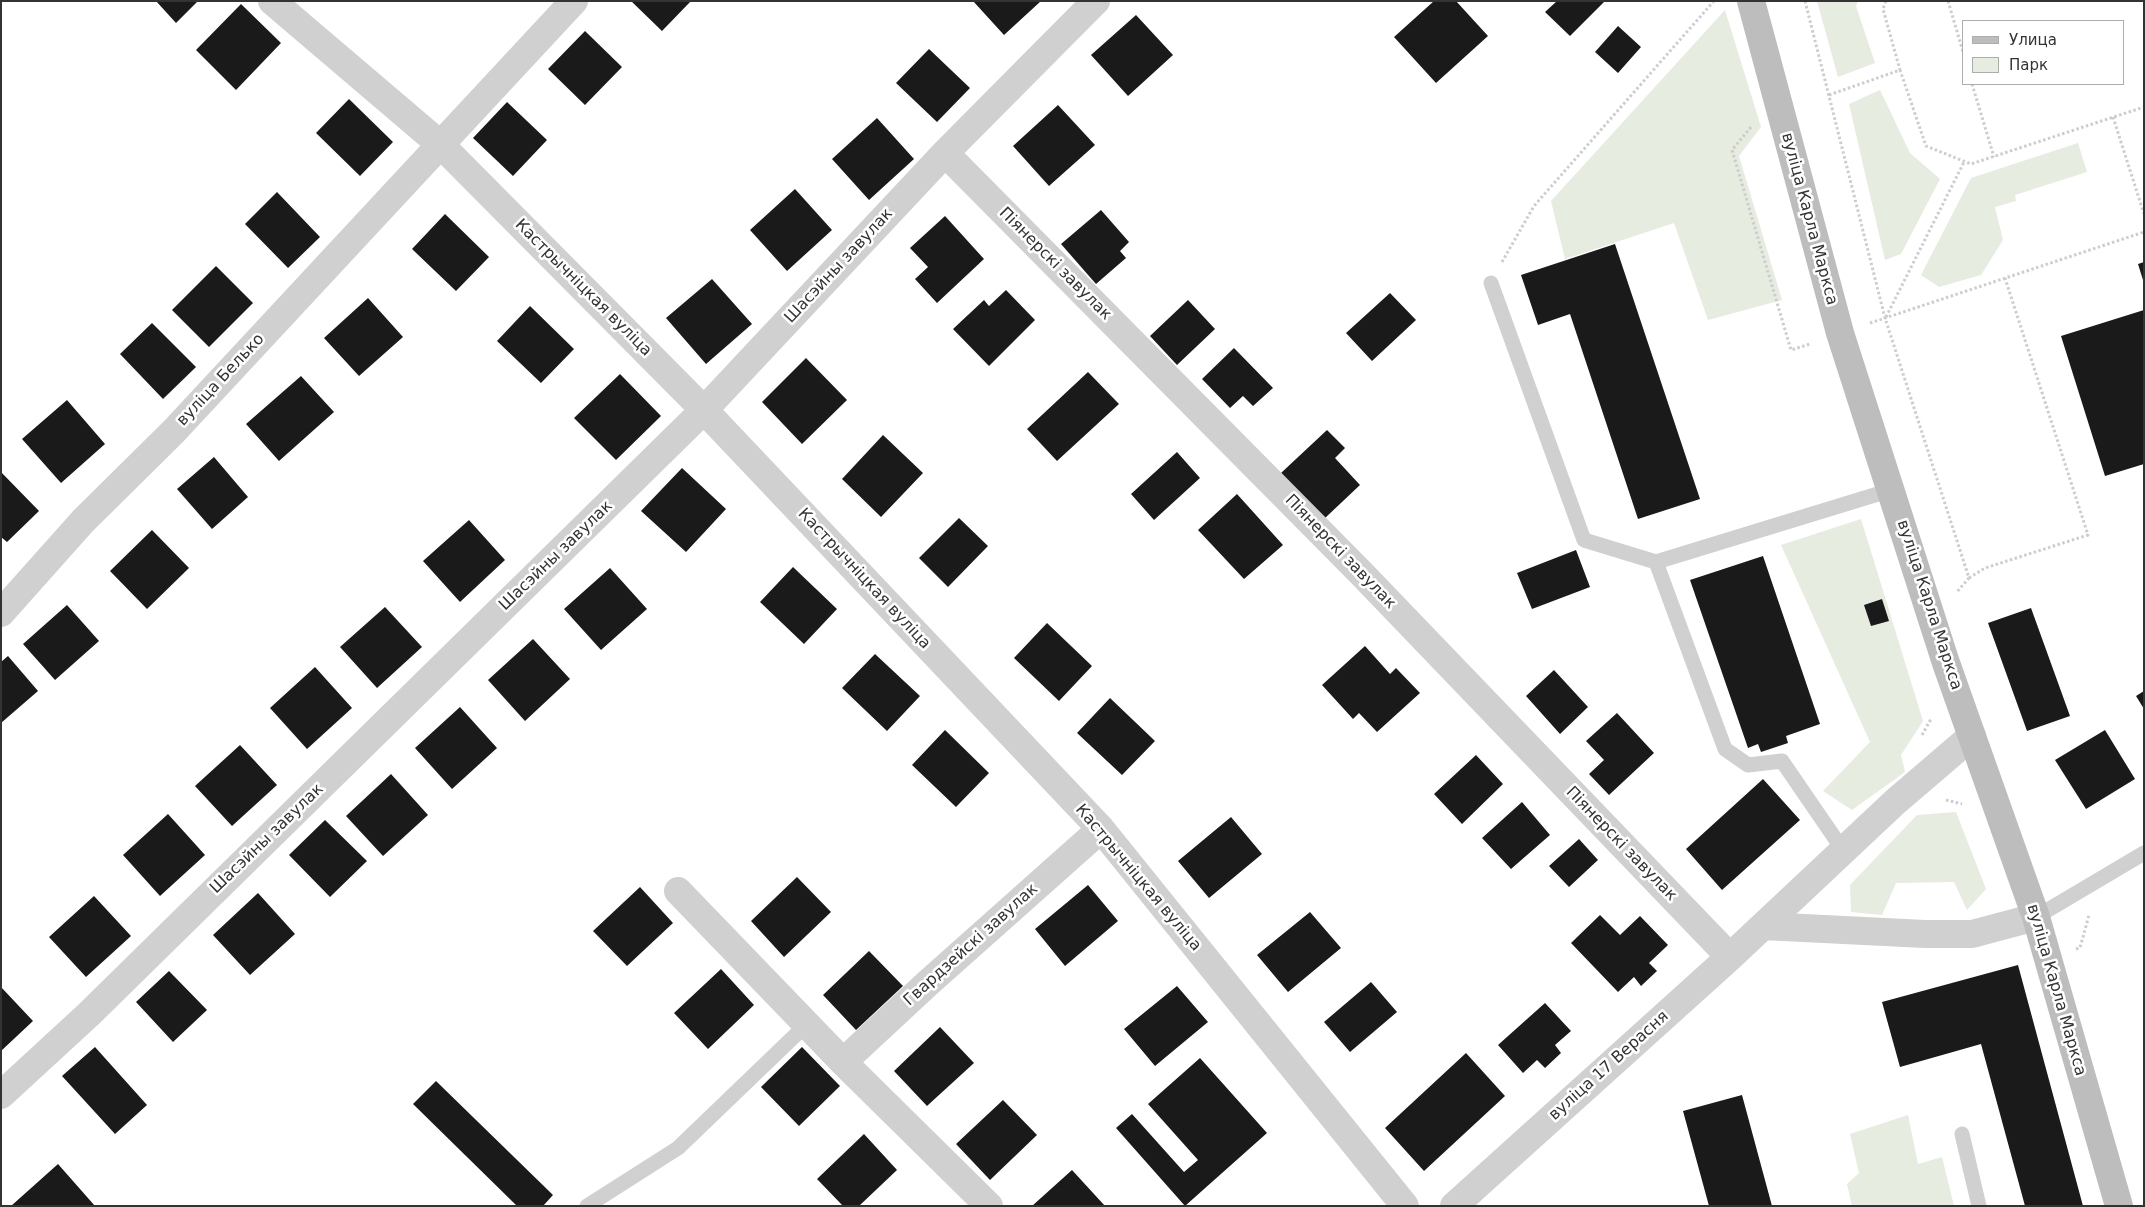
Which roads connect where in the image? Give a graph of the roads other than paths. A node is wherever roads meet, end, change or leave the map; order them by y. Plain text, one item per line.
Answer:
1 (574, 1) edge
2 (1096, 1) edge
3 (1751, 1) edge
4 (281, 4) edge
5 (440, 146) junction
6 (945, 153) junction
7 (1491, 283) road end
8 (704, 410) junction
9 (1891, 490) junction
10 (1656, 562) junction
11 (1, 613) edge
12 (1972, 736) junction
13 (1101, 829) junction
14 (1843, 850) junction
15 (2144, 853) edge
16 (678, 891) dead end
17 (2036, 918) junction
18 (1763, 926) junction
19 (1730, 957) junction
20 (807, 1024) junction
21 (843, 1062) junction
22 (1, 1095) edge
23 (1962, 1134) dead end
24 (587, 1206) edge
25 (990, 1206) edge
26 (1406, 1206) edge
27 (1454, 1206) edge
28 (1979, 1206) edge
29 (2119, 1206) edge

1 - 5 street, вуліца Белько
2 - 6 street, Шасэйны завулак
3 - 9 street, вуліца Карла Маркса
4 - 5 street, Кастрычніцкая вуліца
5 - 8 street, Кастрычніцкая вуліца
5 - 11 street, вуліца Белько
6 - 8 street, Шасэйны завулак
6 - 19 street, Піянерскі завулак
7 - 10 lane
8 - 13 street, Кастрычніцкая вуліца
8 - 22 street, Шасэйны завулак
9 - 10 lane
9 - 12 street, вуліца Карла Маркса
10 - 14 lane
12 - 14 street, вуліца 17 Верасня
12 - 17 street, вуліца Карла Маркса
13 - 21 street, Гвардзейскі завулак
13 - 26 street, Кастрычніцкая вуліца
14 - 18 street, вуліца 17 Верасня
15 - 17 lane
16 - 20 street
17 - 18 street
17 - 29 street, вуліца Карла Маркса
18 - 19 street, вуліца 17 Верасня
19 - 27 street, вуліца 17 Верасня
20 - 21 street
20 - 24 lane
21 - 25 street
23 - 28 lane

